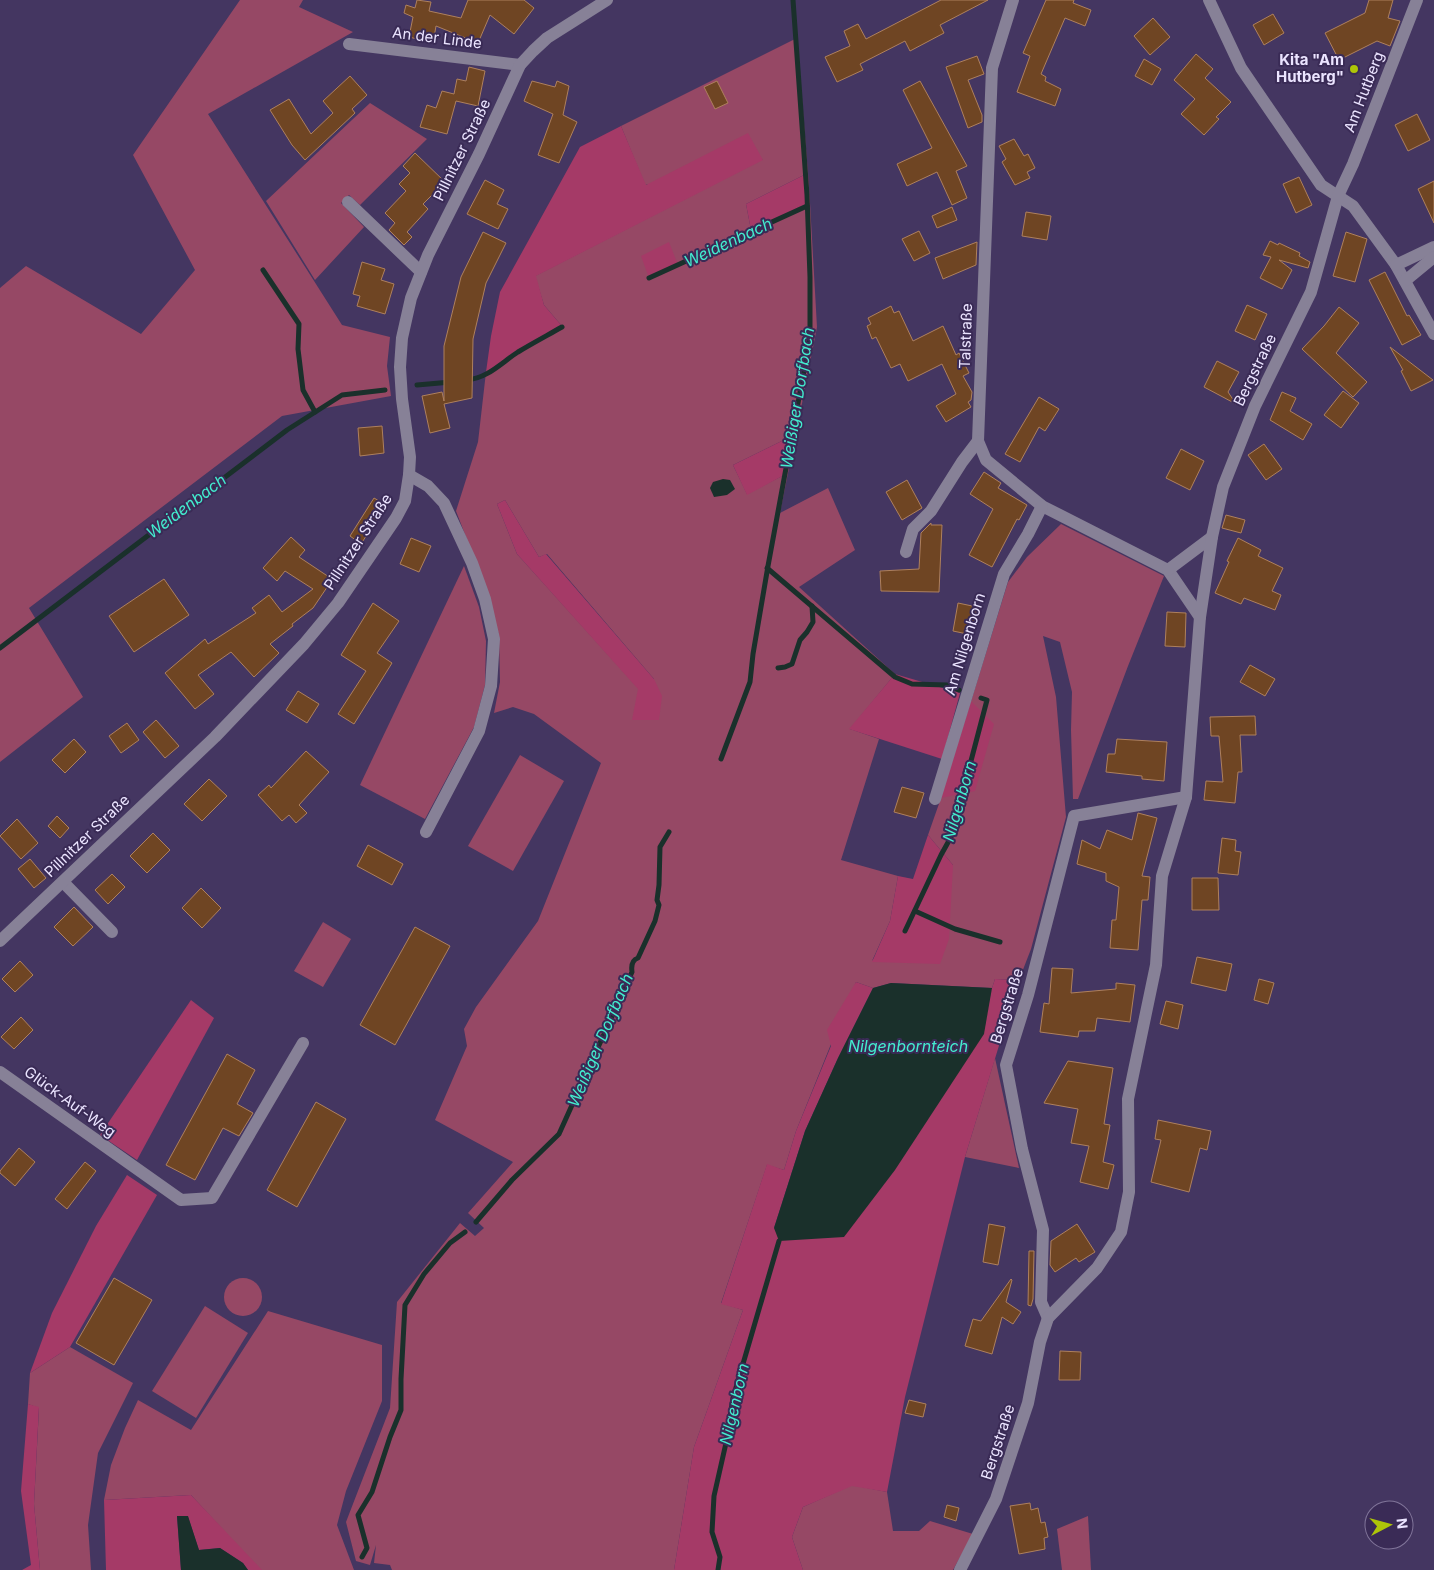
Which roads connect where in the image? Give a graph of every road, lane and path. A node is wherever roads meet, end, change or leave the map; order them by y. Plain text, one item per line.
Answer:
1 (606, 0) edge
2 (1013, 0) edge
3 (1209, 0) edge
4 (1417, 0) edge
5 (349, 44) dead end
6 (520, 65) junction
7 (1338, 196) junction
8 (348, 202) dead end
9 (1434, 247) edge
10 (1434, 257) edge
11 (1396, 265) junction
12 (421, 272) junction
13 (1405, 281) junction
14 (1434, 334) edge
15 (978, 441) junction
16 (409, 475) junction
17 (1042, 506) junction
18 (1212, 537) junction
19 (906, 552) dead end
20 (1168, 570) junction
21 (1200, 617) junction
22 (1186, 797) junction
23 (935, 799) dead end
24 (426, 832) dead end
25 (63, 882) junction
26 (112, 932) dead end
27 (0, 942) edge
28 (303, 1042) dead end
29 (0, 1072) edge
30 (1048, 1318) junction
31 (960, 1570) edge

1 - 6 street, Pillnitzer Straße
2 - 15 street, Talstraße
3 - 7 street
4 - 7 street, Am Hutberg
5 - 6 street, An der Linde
6 - 12 street, Pillnitzer Straße
7 - 11 street
7 - 18 street, Bergstraße
8 - 12 street
9 - 11 street
10 - 13 street
11 - 13 street
12 - 16 street, Pillnitzer Straße
13 - 14 street
15 - 17 street, Talstraße
15 - 19 street
16 - 24 street
16 - 25 street, Pillnitzer Straße
17 - 20 street, Talstraße
17 - 23 street, Am Nilgenborn
18 - 20 street
18 - 21 street, Bergstraße
20 - 21 street, Talstraße
21 - 22 street, Bergstraße
22 - 30 street, Bergstraße
22 - 30 street, Bergstraße
25 - 26 street
25 - 27 street, Pillnitzer Straße
28 - 29 street, Glück-Auf-Weg
30 - 31 street, Bergstraße

